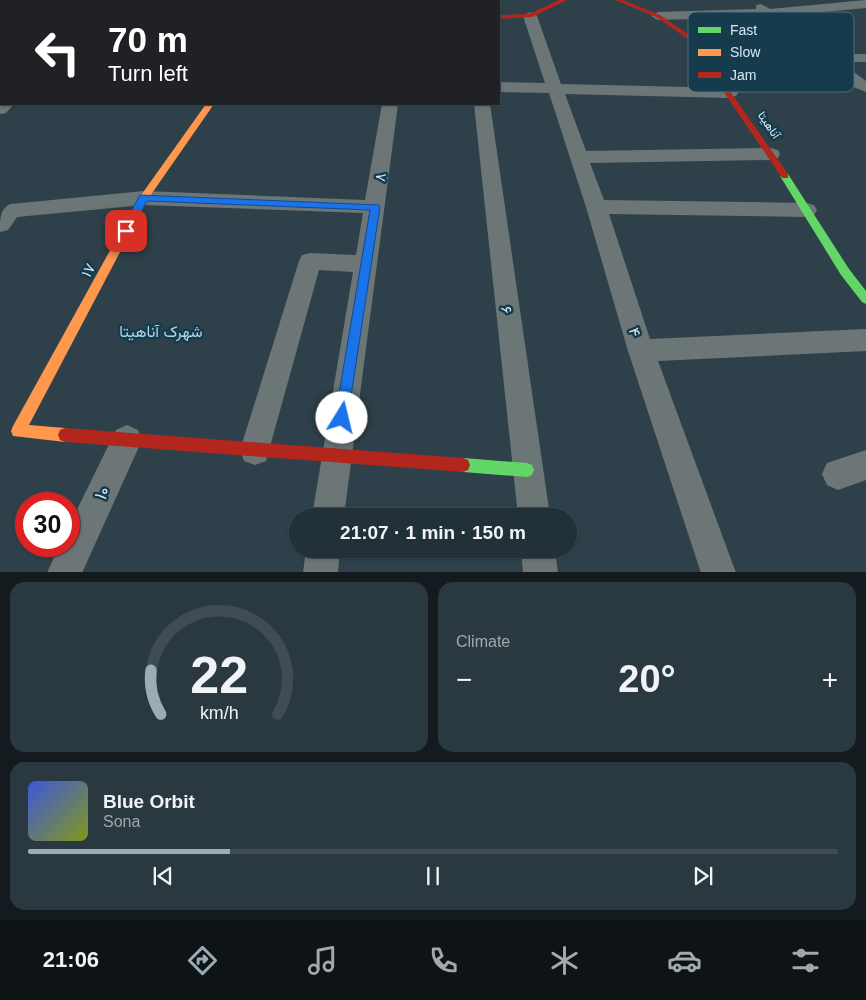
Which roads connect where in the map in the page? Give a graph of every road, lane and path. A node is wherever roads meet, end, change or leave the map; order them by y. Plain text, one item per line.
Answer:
1 (564, 0) edge
2 (618, 0) edge
3 (752, 0) edge
4 (825, 3) edge
5 (866, 4) edge
6 (767, 12) edge
7 (774, 12) edge
8 (688, 15) edge
9 (530, 16) junction
10 (658, 16) junction
11 (500, 17) edge
12 (688, 37) edge
13 (854, 81) edge
14 (500, 87) edge
15 (866, 87) edge
16 (557, 90) junction
17 (730, 93) joint
18 (209, 105) edge
19 (390, 105) edge
20 (482, 105) edge
21 (771, 154) junction
22 (578, 157) junction
23 (144, 198) junction
24 (376, 207) junction
25 (596, 207) junction
26 (807, 210) junction
27 (0, 225) edge
28 (366, 264) junction
29 (866, 299) edge
30 (866, 340) edge
31 (641, 351) junction
32 (127, 440) junction
33 (255, 450) junction
34 (336, 456) junction
35 (527, 470) junction
36 (329, 508) edge
37 (533, 508) edge
38 (322, 558) edge
39 (539, 558) edge
40 (64, 572) edge
41 (320, 572) edge
42 (541, 572) edge
43 (719, 572) edge

1 - 9 street
2 - 10 street, آناهیتا
3 - 6 street
4 - 5 street
4 - 7 street
8 - 10 street
9 - 11 street
9 - 16 street, ۴
10 - 12 street, آناهیتا
13 - 15 street
14 - 16 street
16 - 17 street
16 - 22 street, ۴
17 - 21 street, آناهیتا
18 - 23 street, ۱۷
19 - 24 street, ۸
20 - 35 street, ۶
21 - 22 street
21 - 26 street, آناهیتا
22 - 25 street, ۴
23 - 24 street
23 - 27 street
23 - 32 street, ۱۷
24 - 28 street, ۸
25 - 26 street
25 - 31 street, ۴
26 - 29 street, آناهیتا
28 - 33 street
28 - 34 street, ۸
30 - 31 street
31 - 43 street, ۴
32 - 33 street
32 - 40 street, ۱۰
33 - 34 street
34 - 35 street
34 - 36 street, ۸
35 - 37 street, ۶
38 - 41 street
39 - 42 street

